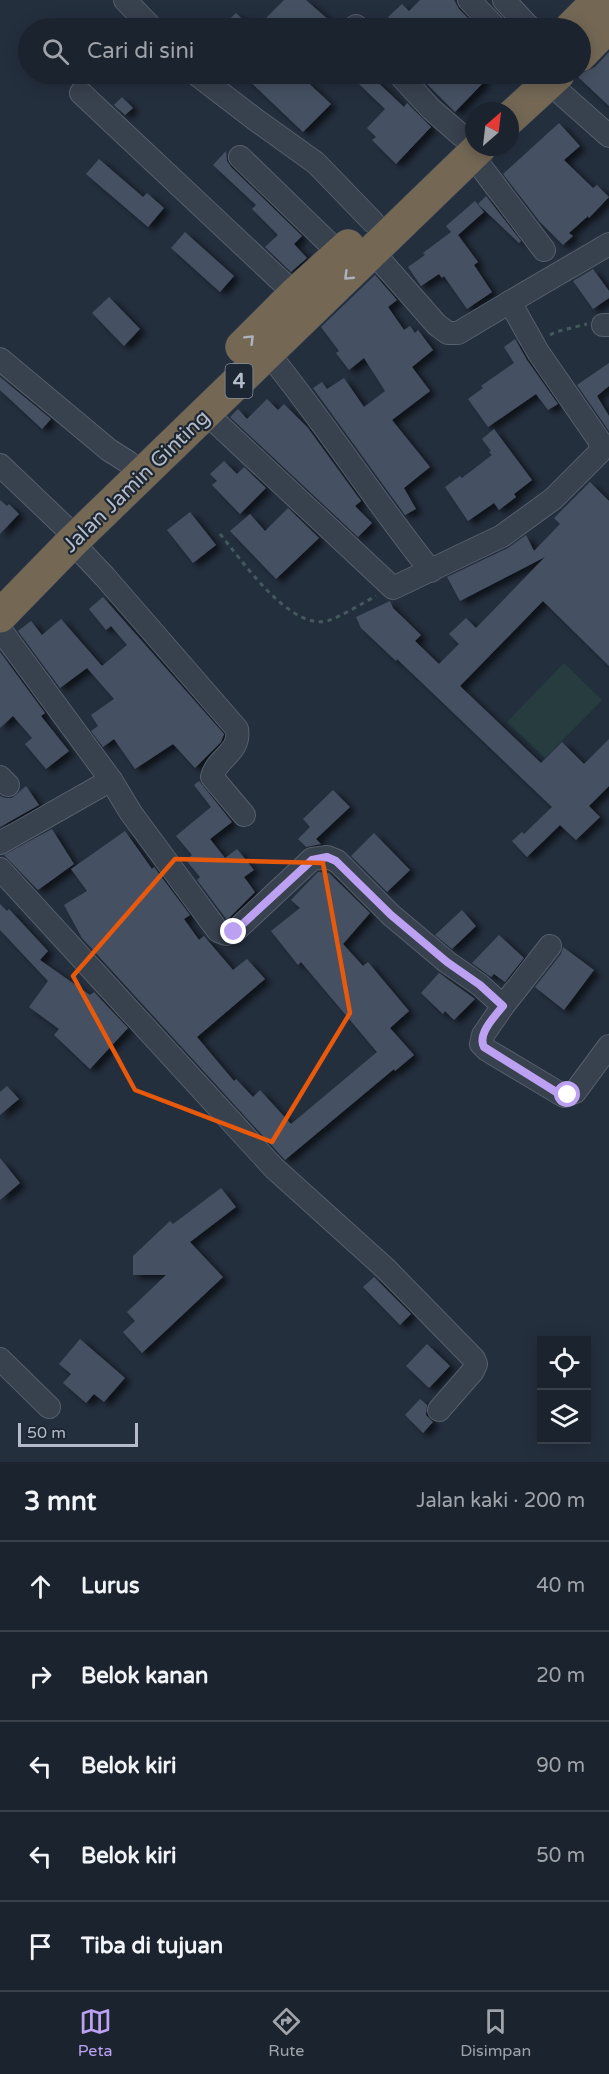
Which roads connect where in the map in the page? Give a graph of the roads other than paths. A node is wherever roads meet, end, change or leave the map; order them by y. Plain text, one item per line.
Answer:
1 (125, 0) edge
2 (469, 0) edge
3 (504, 0) edge
4 (599, 0) edge
5 (142, 18) edge
6 (486, 18) edge
7 (521, 18) edge
8 (581, 18) edge
9 (609, 25) edge
10 (591, 44) edge
11 (209, 84) edge
12 (408, 84) edge
13 (530, 84) edge
14 (537, 84) edge
15 (552, 84) edge
16 (81, 93) dead end
17 (502, 102) edge
18 (519, 107) edge
19 (465, 136) edge
20 (609, 136) edge
21 (465, 148) edge
22 (482, 156) edge
23 (240, 157) dead end
24 (373, 237) junction
25 (609, 244) edge
26 (544, 250) dead end
27 (340, 254) junction
28 (295, 294) junction
29 (510, 302) junction
30 (268, 353) junction
31 (0, 359) edge
32 (206, 413) junction
33 (604, 460) edge
34 (128, 462) junction
35 (0, 465) edge
36 (68, 534) junction
37 (430, 571) junction
38 (0, 587) edge
39 (0, 616) edge
40 (0, 629) edge
41 (111, 780) junction
42 (244, 815) dead end
43 (0, 843) edge
44 (3, 880) edge
45 (550, 946) dead end
46 (503, 1006) junction
47 (609, 1046) edge
48 (0, 1359) edge
49 (49, 1407) dead end
50 (439, 1410) dead end

1 - 5 street
2 - 6 street
3 - 7 street
4 - 8 highway
9 - 10 highway
11 - 24 street
12 - 19 street
13 - 17 highway
14 - 18 highway
15 - 20 street
16 - 28 street
21 - 24 highway, Jalan Jamin Ginting / 4
22 - 26 street
23 - 27 street
24 - 27 highway, Jalan Jamin Ginting / 4
24 - 29 street
24 -> 30 highway, Jalan Jamin Ginting / 4
25 - 29 street
27 - 28 highway, Jalan Jamin Ginting / 4
34 -> 28 highway, Jalan Jamin Ginting / 4
29 - 33 street
30 - 32 highway, Jalan Jamin Ginting / 4
30 - 37 street
31 - 34 street
32 - 36 highway, Jalan Jamin Ginting / 4
32 - 37 street
33 - 37 street
34 - 36 highway, Jalan Jamin Ginting / 4
35 - 36 street
36 - 38 highway, Jalan Jamin Ginting / 4
36 - 39 highway, Jalan Jamin Ginting / 4
36 - 42 street
40 - 41 street
41 - 43 street
41 - 46 street
44 - 50 street
45 - 46 street
46 - 47 street
48 - 49 street

